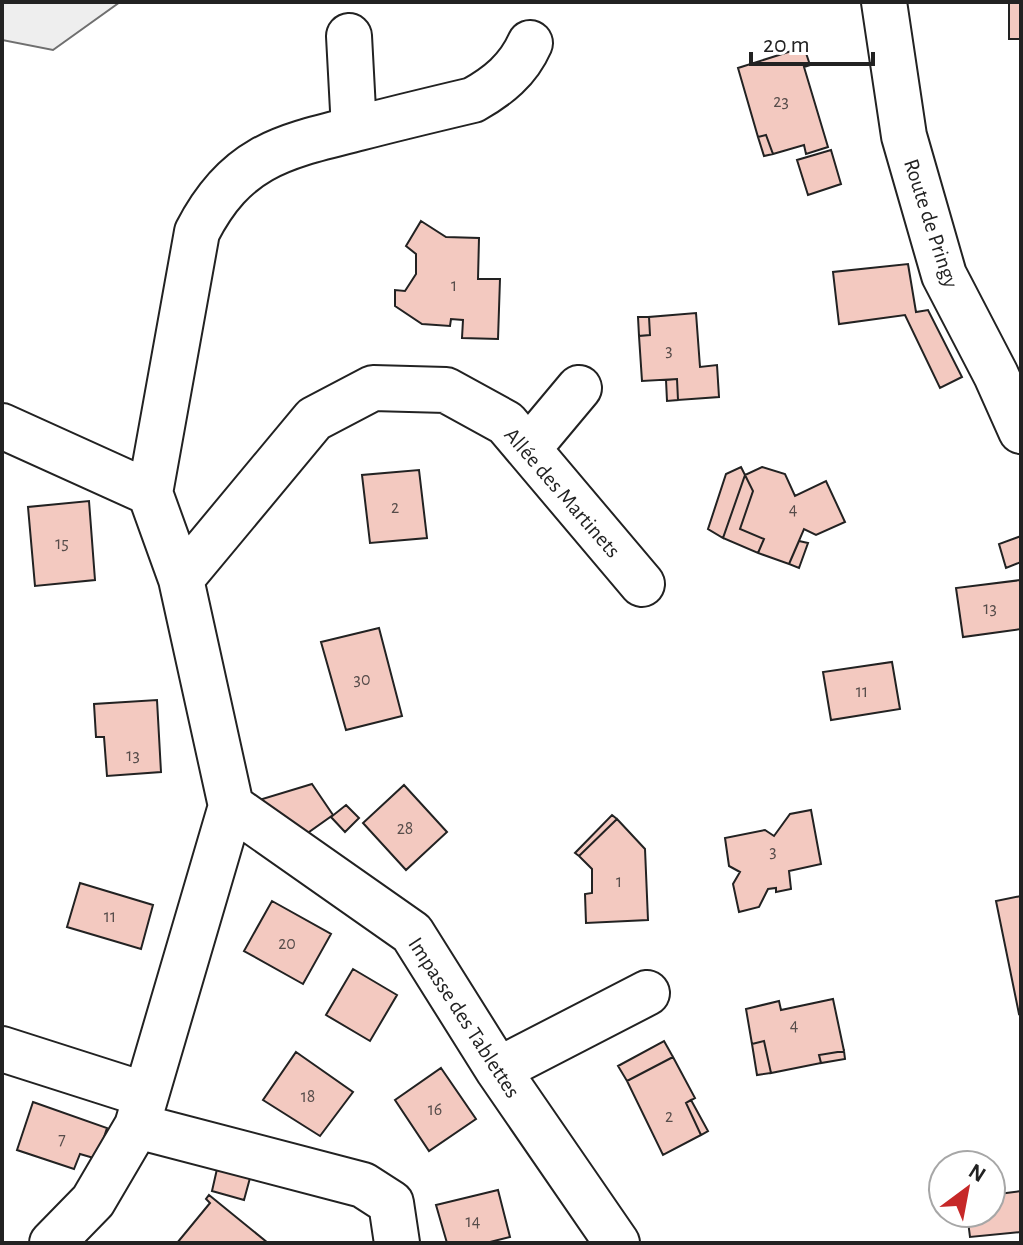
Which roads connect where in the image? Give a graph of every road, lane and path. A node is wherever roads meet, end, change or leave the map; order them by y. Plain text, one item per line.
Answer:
1 (884, 2) edge
2 (349, 36) dead end
3 (530, 43) dead end
4 (354, 129) junction
5 (579, 388) dead end
6 (2, 426) edge
7 (1020, 429) edge
8 (528, 449) junction
9 (150, 493) junction
10 (181, 579) junction
11 (642, 584) dead end
12 (231, 806) junction
13 (647, 993) dead end
14 (2, 1049) edge
15 (498, 1070) junction
16 (142, 1110) junction
17 (52, 1243) edge
18 (397, 1243) edge
19 (617, 1243) edge

1 - 7 street, Route de Pringy
2 - 4 street
3 - 4 street
4 - 9 street
5 - 8 street
6 - 9 street
8 - 10 street, Allée des Martinets
8 - 11 street, Allée des Martinets
9 - 10 street
10 - 12 street
12 - 15 street, Impasse des Tablettes
12 - 16 street
13 - 15 street
14 - 16 street
15 - 19 street, Impasse des Tablettes
16 - 17 street
16 - 18 street

